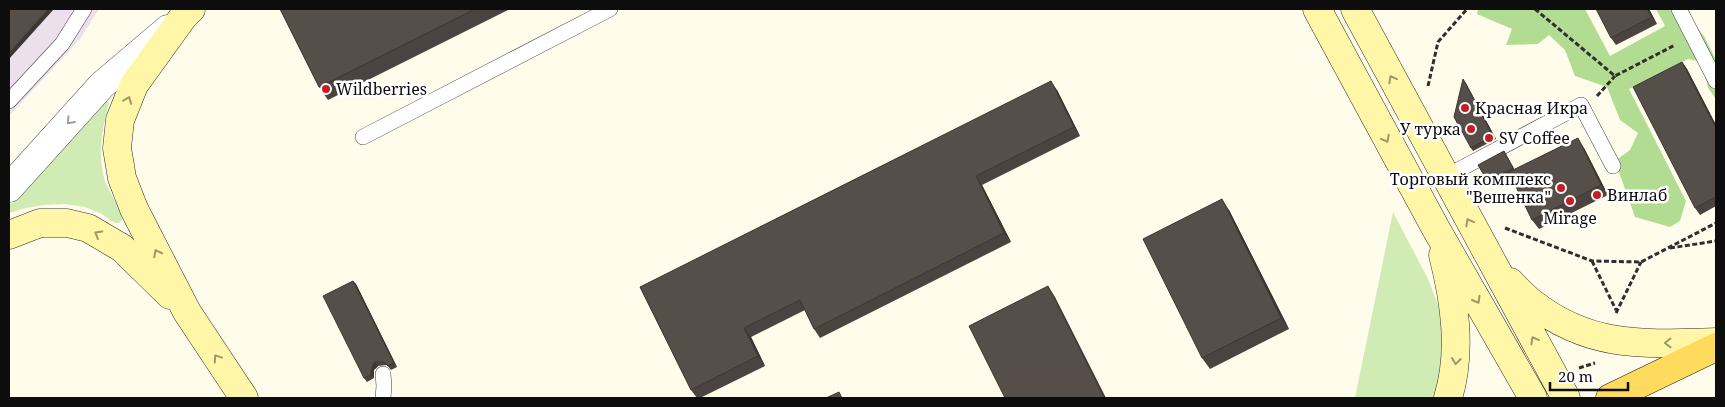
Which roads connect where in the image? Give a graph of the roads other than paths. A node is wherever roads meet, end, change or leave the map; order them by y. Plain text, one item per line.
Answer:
1 (84, 9) edge
2 (610, 9) edge
3 (1317, 9) edge
4 (1354, 9) edge
5 (1679, 9) edge
6 (187, 13) edge
7 (1716, 80) edge
8 (9, 100) edge
9 (364, 137) dead end
10 (1613, 166) dead end
11 (1445, 177) junction
12 (9, 188) edge
13 (1435, 227) junction
14 (9, 235) edge
15 (1492, 265) junction
16 (187, 312) junction
17 (1716, 342) edge
18 (1716, 347) edge
19 (383, 374) dead end
20 (244, 398) edge
21 (383, 398) edge
22 (1448, 398) edge
23 (1533, 398) edge
24 (1566, 398) edge
25 (1610, 398) edge

1 - 8 lane
2 - 9 lane
3 -> 13 street
11 -> 4 street
5 - 7 lane
6 -> 12 street
16 -> 6 street
10 - 11 lane
15 -> 11 street
13 -> 22 street
13 -> 23 street
16 -> 14 street
17 -> 15 street
24 -> 15 street
20 -> 16 street
18 - 25 main road
19 - 21 lane

